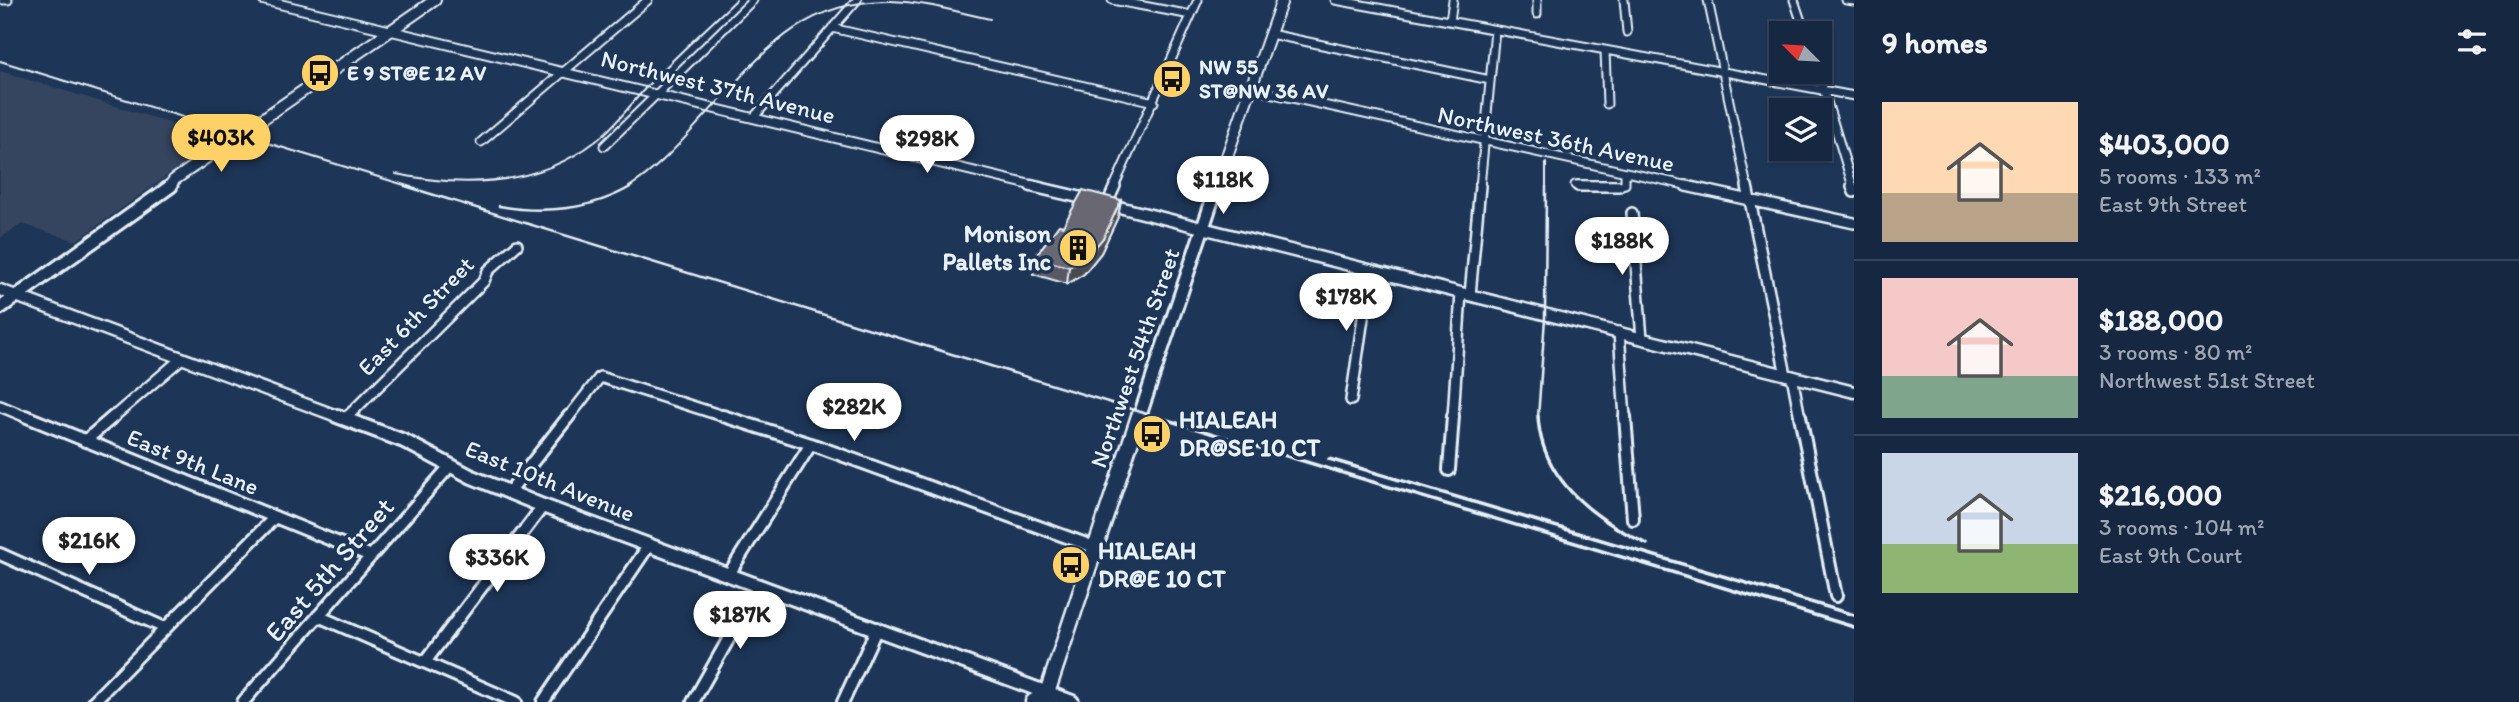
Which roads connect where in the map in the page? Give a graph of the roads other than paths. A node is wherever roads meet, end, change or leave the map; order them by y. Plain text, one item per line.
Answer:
1 (263, 0) edge
2 (435, 0) edge
3 (649, 0) edge
4 (753, 0) edge
5 (857, 0) edge
6 (1112, 0) edge
7 (1198, 0) edge
8 (1282, 0) edge
9 (1335, 0) edge
10 (1453, 0) edge
11 (1538, 0) edge
12 (1624, 0) edge
13 (1708, 0) edge
14 (1794, 0) edge
15 (1846, 0) edge
16 (1854, 1) edge
17 (1367, 3) edge
18 (1537, 14) dead end
19 (1191, 15) junction
20 (1450, 21) junction
21 (1801, 21) edge
22 (393, 29) junction
23 (832, 29) junction
24 (1496, 30) junction
25 (1627, 32) dead end
26 (1270, 34) junction
27 (1605, 50) junction
28 (563, 71) junction
29 (1723, 71) junction
30 (1490, 80) junction
31 (1822, 84) edge
32 (1251, 89) junction
33 (1824, 90) junction
34 (658, 94) junction
35 (1854, 96) edge
36 (1154, 102) junction
37 (1608, 104) dead end
38 (754, 117) junction
39 (481, 142) dead end
40 (1485, 143) junction
41 (604, 146) dead end
42 (1625, 174) junction
43 (1575, 185) dead end
44 (1854, 192) edge
45 (1750, 201) junction
46 (1107, 204) junction
47 (1632, 213) dead end
48 (1854, 223) edge
49 (1202, 228) junction
50 (517, 244) dead end
51 (1370, 270) junction
52 (0, 290) edge
53 (1466, 294) junction
54 (16, 296) junction
55 (0, 308) edge
56 (1619, 332) junction
57 (1642, 339) junction
58 (182, 359) junction
59 (1789, 376) junction
60 (1854, 392) edge
61 (1351, 400) dead end
62 (0, 406) edge
63 (346, 418) junction
64 (85, 441) junction
65 (811, 444) junction
66 (450, 466) junction
67 (1449, 470) dead end
68 (509, 492) junction
69 (543, 506) junction
70 (275, 517) junction
71 (1633, 519) dead end
72 (649, 545) junction
73 (1097, 548) junction
74 (0, 554) edge
75 (371, 556) junction
76 (729, 574) junction
77 (759, 585) junction
78 (1836, 596) dead end
79 (318, 616) junction
80 (165, 628) junction
81 (877, 628) junction
82 (425, 662) junction
83 (1043, 699) edge
84 (93, 702) edge
85 (243, 702) edge
86 (516, 702) edge
87 (543, 702) edge
88 (693, 702) edge
89 (843, 702) edge
90 (1072, 702) edge

1 - 22 street, Northwest 37th Avenue
2 - 22 main road
3 - 28 street
4 - 34 street
5 - 23 street
6 - 19 street
7 - 19 street
8 - 26 main road, Northwest 54th Street
9 - 17 street
10 - 20 street
11 - 18 street
12 - 25 street
13 - 29 street
14 - 21 street
15 - 16 street
17 - 20 street
19 - 36 street
20 - 24 street
22 - 28 street, Northwest 37th Avenue
22 - 54 main road
23 - 36 street
23 - 38 street
24 - 27 street
24 - 30 street
26 - 30 street
26 - 32 main road, Northwest 54th Street
27 - 29 street
27 - 37 street
28 - 34 street, Northwest 37th Avenue
28 - 39 street
29 - 33 street
29 - 45 street
30 - 40 street
31 - 33 street
32 - 40 street, Northwest 36th Avenue
32 - 49 main road, Northwest 54th Street
33 - 35 street
33 - 44 street
34 - 38 street, Northwest 37th Avenue
34 - 41 street
36 - 46 street
38 - 46 street, Northwest 37th Avenue
40 - 42 street, Northwest 36th Avenue
40 - 53 street
42 - 43 street
42 - 45 street, Northwest 36th Avenue
45 - 48 street, Northwest 36th Avenue
45 - 59 street
46 - 49 street, Northwest 37th Avenue
47 - 57 street
49 - 51 street, Northwest 37th Avenue
49 - 73 main road, Northwest 54th Street
50 - 63 street, East 6th Street
51 - 53 street, Northwest 37th Avenue
51 - 61 street
52 - 54 street, East 10th Avenue
53 - 56 street, Northwest 37th Avenue
53 - 67 street
54 - 55 main road
54 - 58 street, East 10th Avenue
56 - 57 street, Northwest 37th Avenue
56 - 71 street
57 - 59 street, Northwest 37th Avenue
58 - 63 street, East 10th Avenue
58 - 64 street
59 - 60 street, Northwest 37th Avenue
59 - 78 street
62 - 64 street, East 9th Lane
63 - 66 street, East 10th Avenue
64 - 70 street, East 9th Lane
65 - 68 street
65 - 73 street
65 - 76 street
66 - 68 street, East 10th Avenue
66 - 75 street, East 5th Street
68 - 69 street, East 10th Avenue
69 - 72 street, East 10th Avenue
69 - 82 street
70 - 75 street, East 9th Lane
70 - 80 street
72 - 76 street, East 10th Avenue
72 - 87 street
73 - 83 main road, Northwest 54th Street
74 - 80 street
75 - 79 street, East 5th Street
76 - 77 street, East 10th Avenue
77 - 81 street, East 10th Avenue
77 - 88 street
79 - 82 street
79 - 85 street, East 5th Street
80 - 84 street
81 - 83 street, East 10th Avenue
81 - 89 street
82 - 86 street
83 - 90 street, East 10th Avenue

